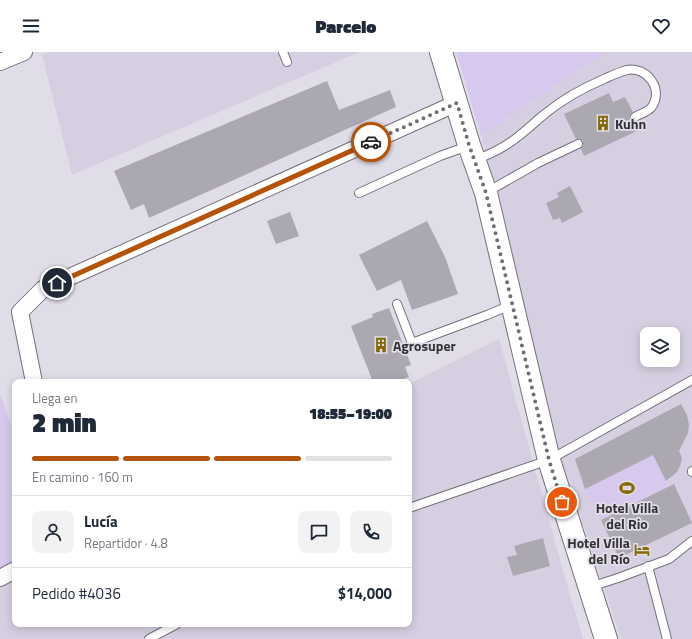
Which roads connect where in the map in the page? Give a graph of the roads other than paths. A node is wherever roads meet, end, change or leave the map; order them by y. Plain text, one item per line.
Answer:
1 (24, 52) edge
2 (283, 52) edge
3 (441, 52) edge
4 (0, 62) edge
5 (287, 62) dead end
6 (457, 103) junction
7 (635, 117) dead end
8 (578, 144) dead end
9 (472, 153) junction
10 (359, 192) dead end
11 (486, 193) junction
12 (397, 304) dead end
13 (512, 305) junction
14 (33, 379) edge
15 (692, 380) edge
16 (549, 460) junction
17 (412, 507) edge
18 (692, 541) edge
19 (648, 566) junction
20 (12, 572) edge
21 (0, 578) edge
22 (589, 587) junction
23 (171, 627) edge
24 (149, 639) edge
25 (606, 639) edge
26 (667, 639) edge

1 - 4 street
2 - 5 lane
3 - 6 main road
6 - 9 main road
6 - 14 street
7 - 9 lane
8 - 11 lane
9 - 10 lane
9 - 11 main road
11 - 13 main road
12 - 13 lane
13 - 16 main road
15 - 16 lane
16 - 17 lane
16 - 22 main road
18 - 19 lane
19 - 22 lane
19 - 26 lane
20 - 21 street
22 - 25 main road
23 - 24 lane

